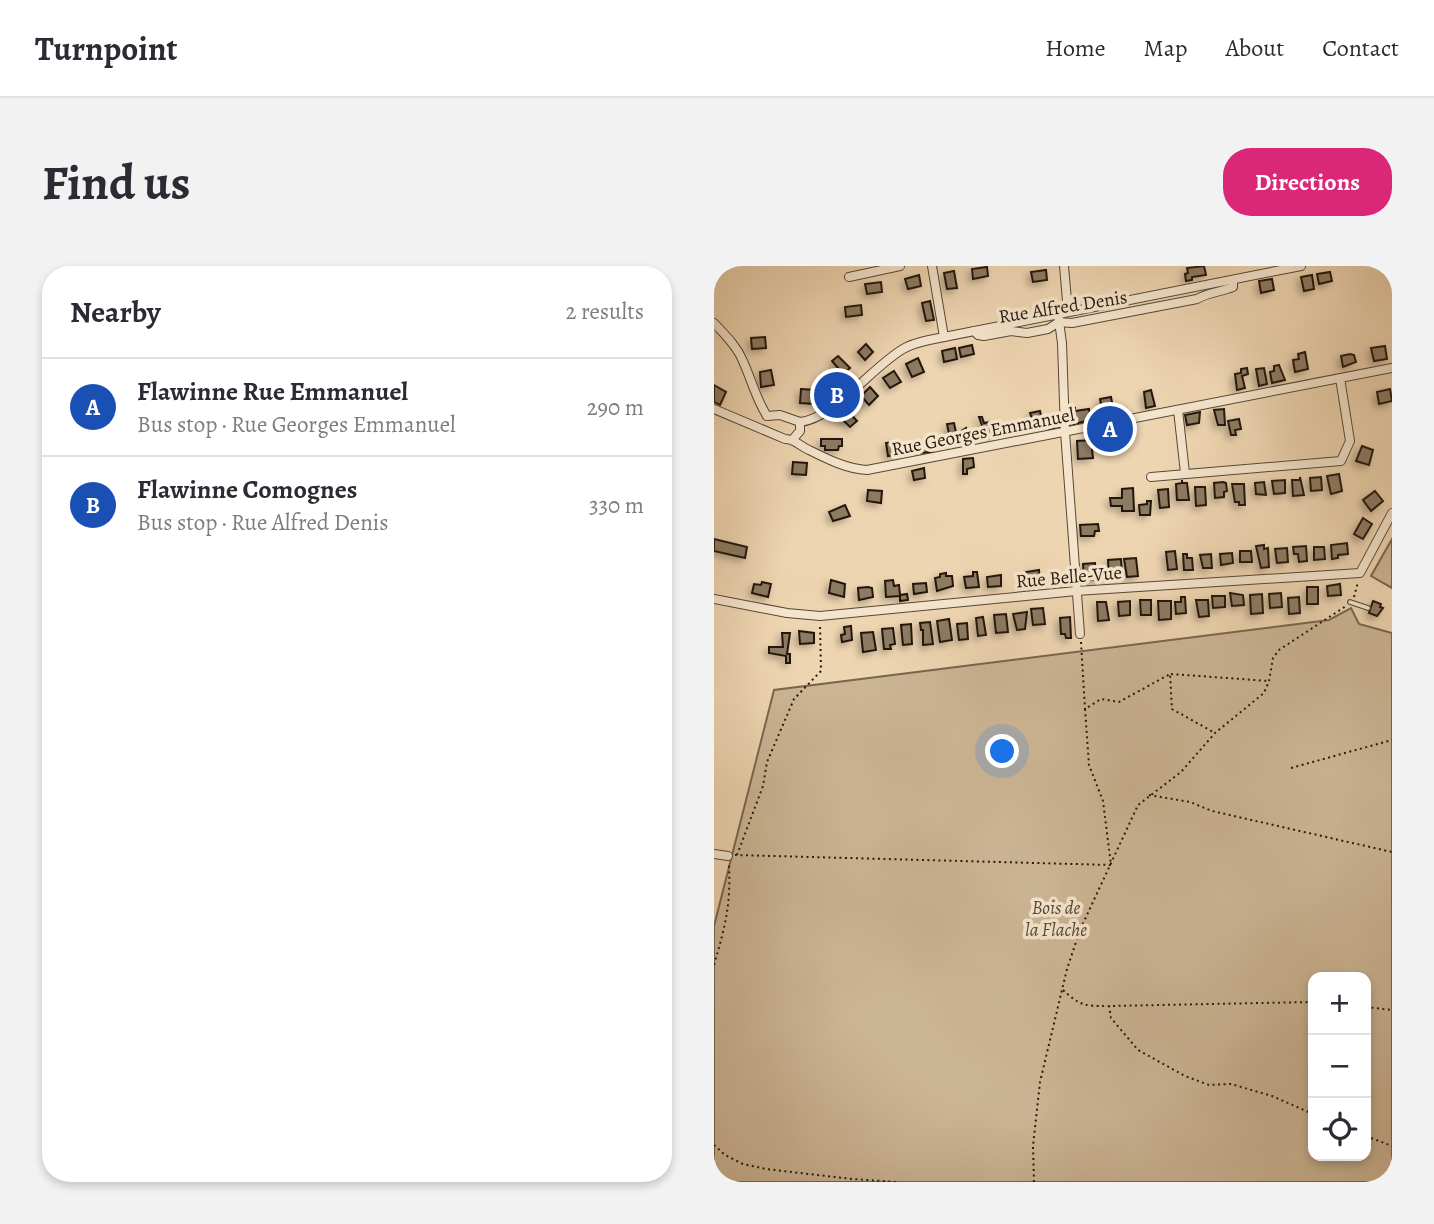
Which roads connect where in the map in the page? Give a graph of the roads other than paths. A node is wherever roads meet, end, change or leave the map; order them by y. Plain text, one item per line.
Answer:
1 (900, 266) edge
2 (932, 266) edge
3 (1064, 266) edge
4 (1301, 266) edge
5 (849, 277) dead end
6 (1233, 279) junction
7 (1068, 312) junction
8 (1058, 318) junction
9 (714, 323) edge
10 (944, 337) junction
11 (1392, 368) edge
12 (1340, 378) junction
13 (714, 409) edge
14 (1178, 410) junction
15 (766, 416) junction
16 (800, 422) junction
17 (763, 428) junction
18 (1065, 432) junction
19 (793, 439) junction
20 (1185, 473) junction
21 (1151, 477) dead end
22 (1392, 513) edge
23 (1076, 591) junction
24 (714, 599) edge
25 (1350, 602) road end
26 (1368, 608) dead end
27 (1080, 634) road end
28 (714, 854) edge
29 (733, 856) road end

1 - 5 street
2 - 10 street
3 - 7 street
4 - 6 street, Rue Alfred Denis
6 - 7 street, Rue Alfred Denis
6 - 8 street, Rue Alfred Denis
7 - 8 street, Rue Alfred Denis
8 - 10 street, Rue Alfred Denis
8 - 18 street
9 - 15 street
10 - 16 street, Rue Alfred Denis
11 - 12 street, Rue Georges Emmanuel
12 - 14 street, Rue Georges Emmanuel
12 - 20 street
13 - 17 street, Rue Georges Emmanuel
14 - 18 street, Rue Georges Emmanuel
14 - 20 street
15 - 16 street
15 - 17 street
16 - 19 street
17 - 19 street, Rue Georges Emmanuel
18 - 19 street, Rue Georges Emmanuel
18 - 23 street
20 - 21 street
22 - 23 street, Rue Belle-Vue
23 - 24 street, Rue Belle-Vue
23 - 27 street
25 - 26 lane
28 - 29 street

